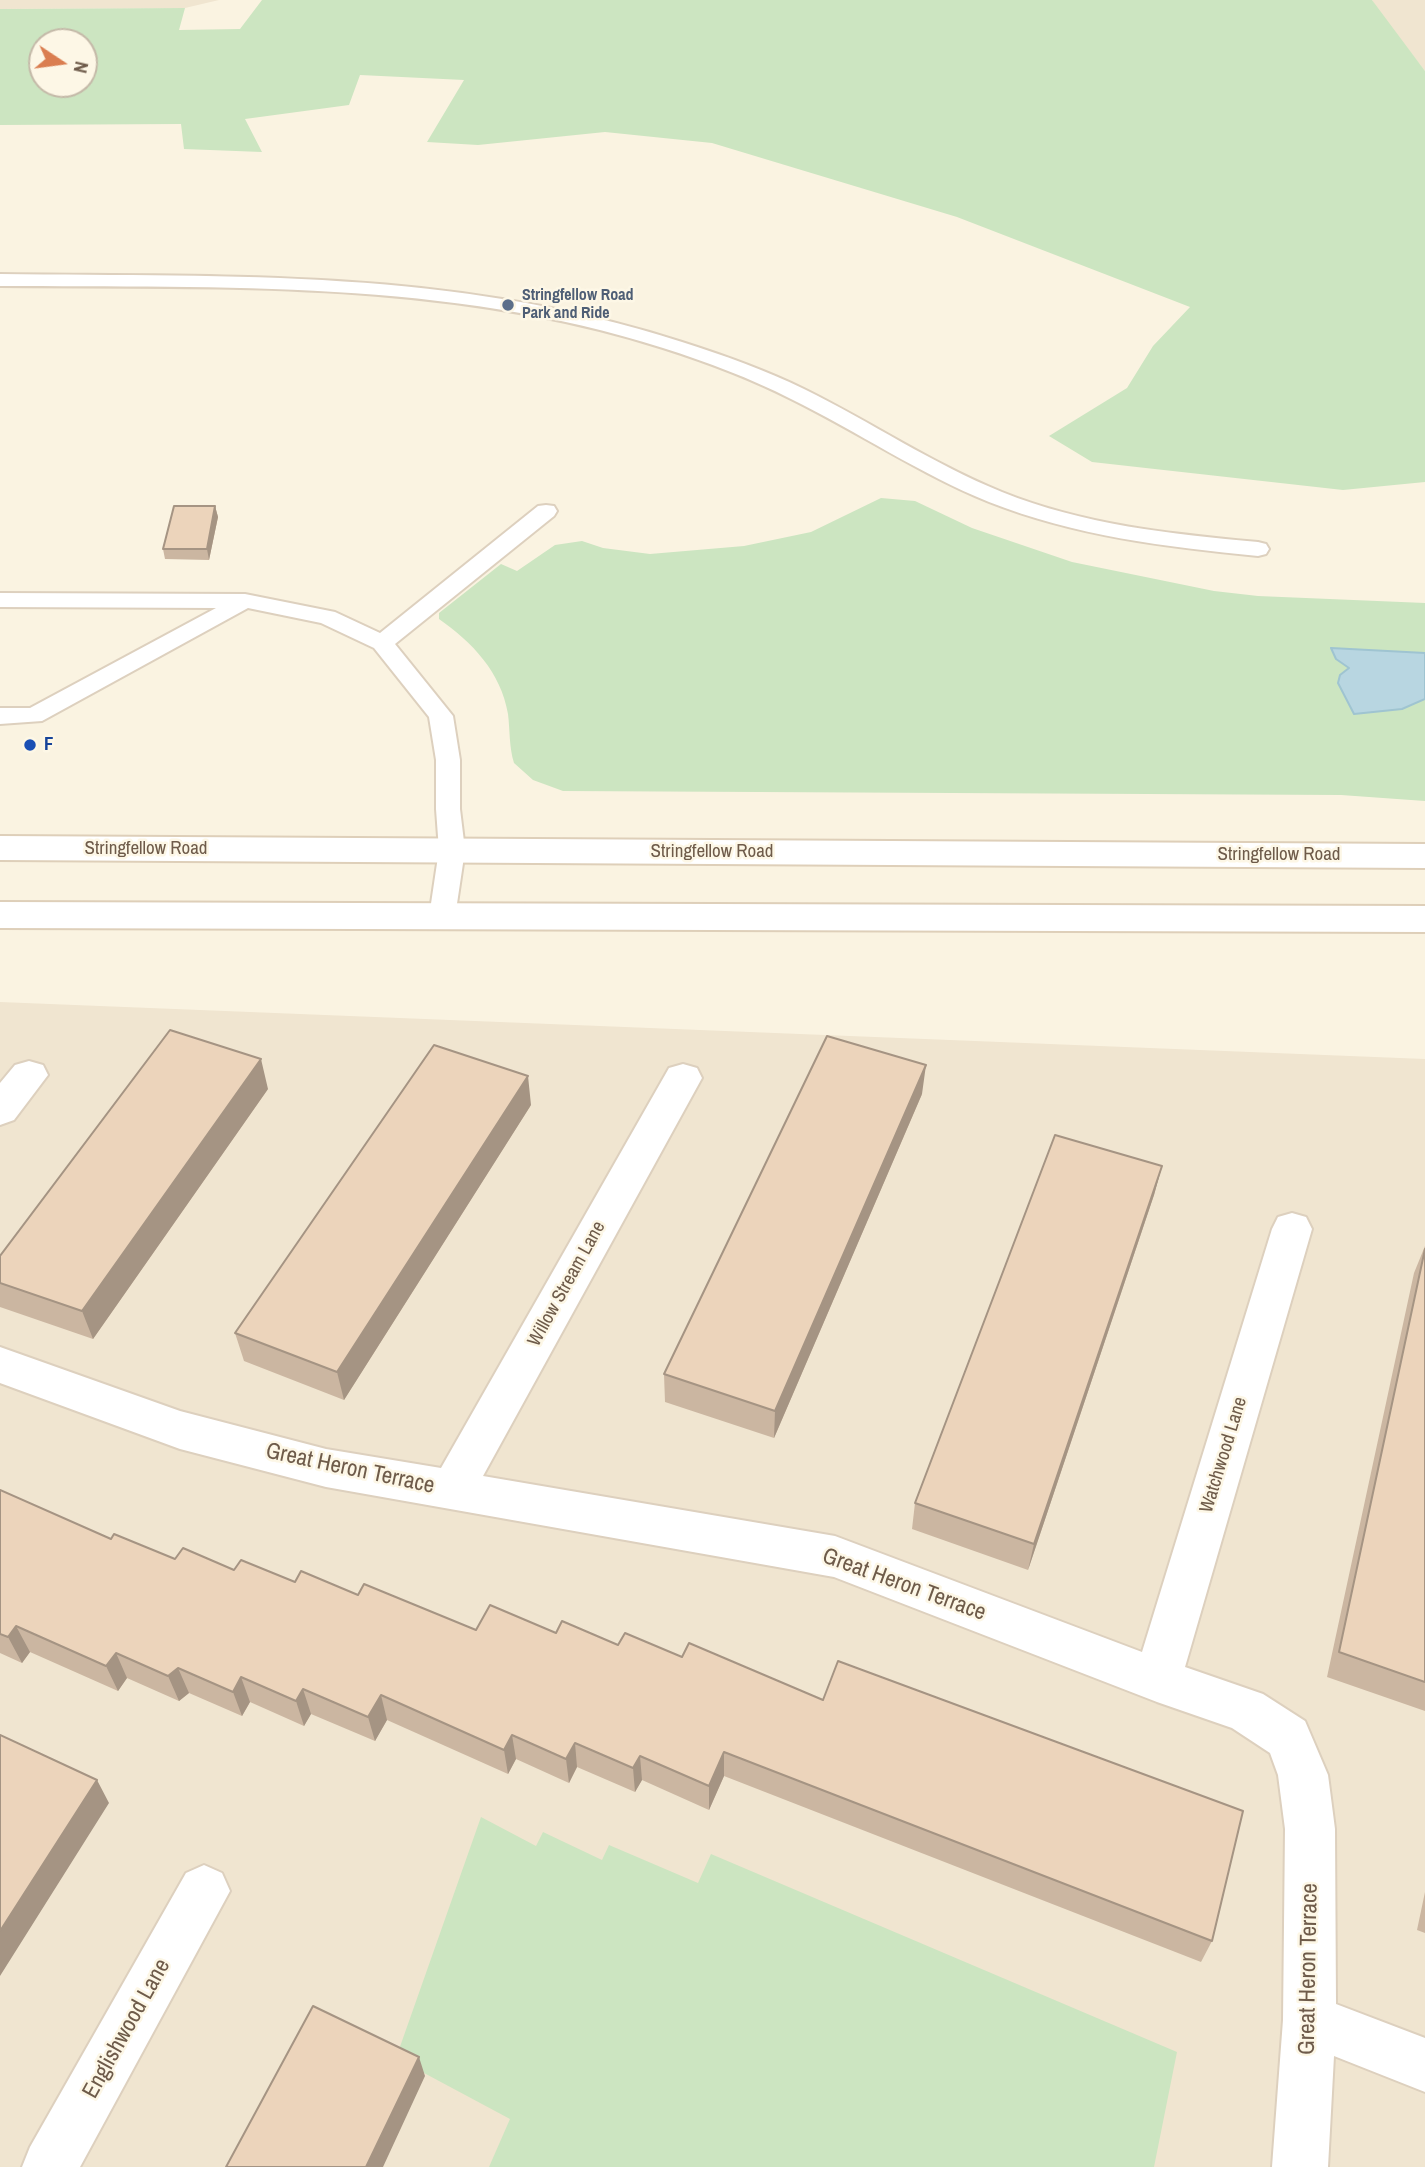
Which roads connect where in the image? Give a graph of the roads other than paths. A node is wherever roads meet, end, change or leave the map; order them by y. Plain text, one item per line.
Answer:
1 (0, 280) edge
2 (546, 511) dead end
3 (1258, 549) dead end
4 (0, 600) edge
5 (245, 601) junction
6 (382, 643) junction
7 (0, 716) edge
8 (0, 848) edge
9 (452, 850) junction
10 (1425, 856) edge
11 (0, 915) edge
12 (442, 917) junction
13 (1425, 919) edge
14 (29, 1075) dead end
15 (682, 1078) dead end
16 (0, 1110) edge
17 (1292, 1229) dead end
18 (0, 1365) edge
19 (452, 1490) junction
20 (1157, 1680) junction
21 (204, 1891) dead end
22 (1310, 2020) junction
23 (1425, 2065) edge
24 (50, 2167) edge
25 (1300, 2167) edge

1 - 3 lane
2 - 6 lane
4 - 5 lane
5 - 6 lane
5 - 7 lane
6 - 9 lane
8 - 9 main road, Stringfellow Road
9 - 10 main road, Stringfellow Road
9 - 12 lane
11 - 12 main road
12 - 13 main road
14 - 16 main road
15 - 19 main road, Willow Stream Lane
17 - 20 main road, Watchwood Lane
18 - 19 main road, Great Heron Terrace
19 - 20 main road, Great Heron Terrace
20 - 22 main road, Great Heron Terrace
21 - 24 main road, Englishwood Lane
22 - 23 main road
22 - 25 main road, Great Heron Terrace

